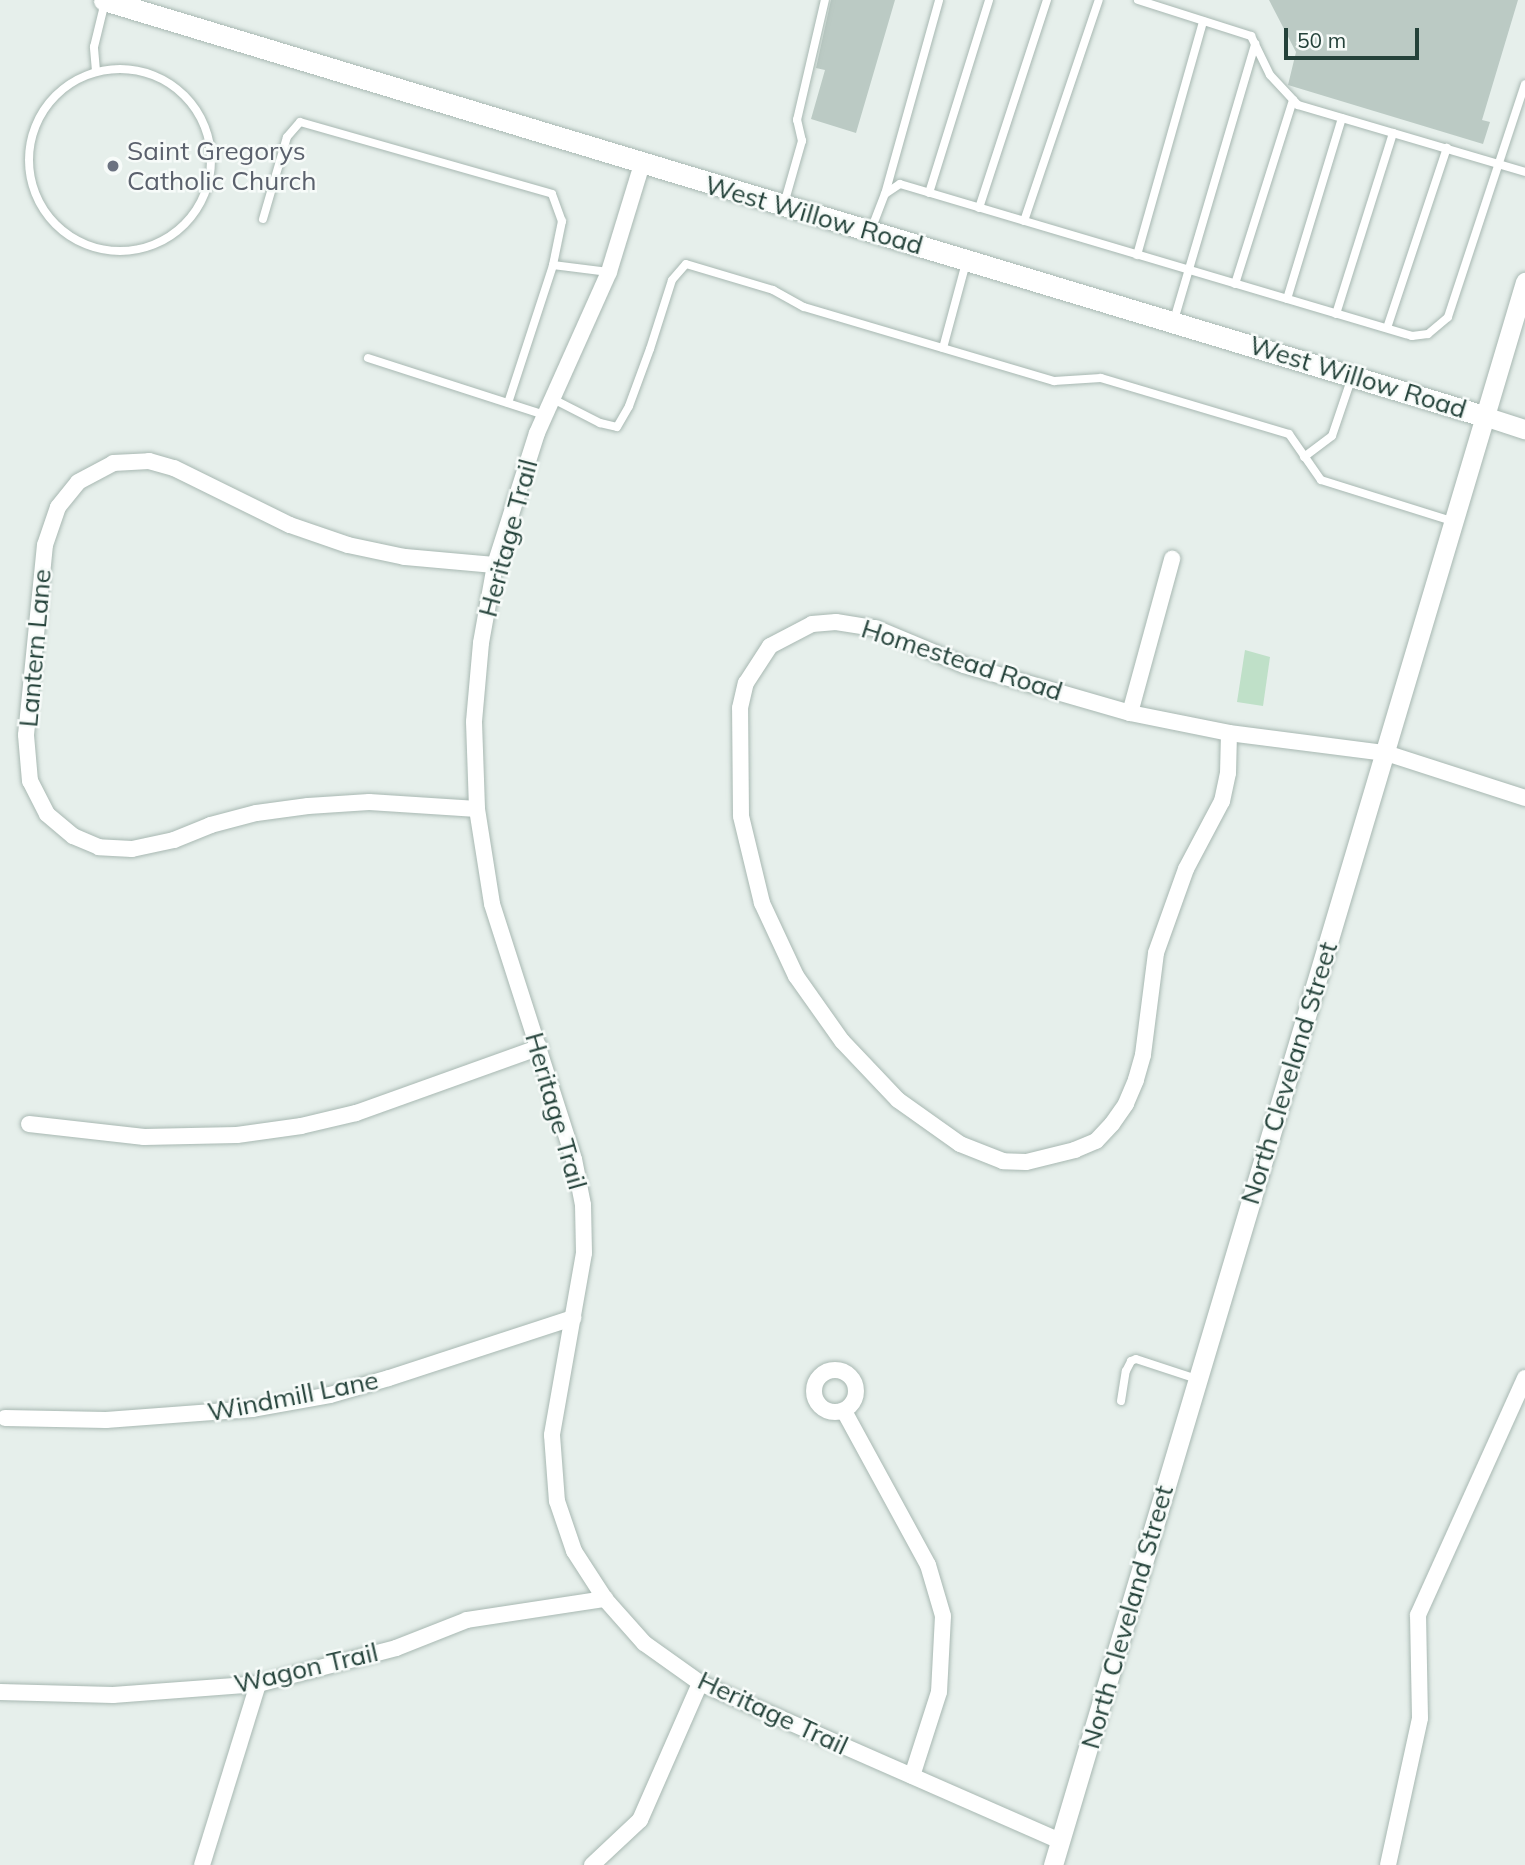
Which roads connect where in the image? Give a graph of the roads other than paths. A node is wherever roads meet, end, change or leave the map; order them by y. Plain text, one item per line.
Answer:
1 (105, 0) edge
2 (825, 0) edge
3 (939, 0) edge
4 (989, 0) edge
5 (1047, 0) edge
6 (1099, 0) edge
7 (1138, 0) edge
8 (1203, 21) junction
9 (1255, 44) junction
10 (96, 71) junction
11 (1525, 84) edge
12 (1293, 100) junction
13 (1342, 118) junction
14 (1393, 133) junction
15 (1447, 148) junction
16 (1499, 162) junction
17 (642, 164) junction
18 (1525, 172) edge
19 (929, 193) junction
20 (885, 194) junction
21 (784, 206) junction
22 (979, 208) junction
23 (263, 219) dead end
24 (1024, 221) junction
25 (870, 231) junction
26 (1137, 255) junction
27 (966, 260) junction
28 (553, 265) junction
29 (1186, 270) junction
30 (609, 272) junction
31 (1525, 282) edge
32 (1235, 284) junction
33 (1287, 299) junction
34 (1336, 314) junction
35 (1174, 321) junction
36 (1387, 328) junction
37 (943, 348) junction
38 (368, 358) dead end
39 (1353, 374) junction
40 (553, 399) junction
41 (508, 403) junction
42 (545, 415) junction
43 (1487, 417) junction
44 (1525, 429) edge
45 (1304, 457) junction
46 (1452, 522) junction
47 (1171, 559) dead end
48 (495, 565) junction
49 (1130, 713) junction
50 (1229, 733) junction
51 (1386, 753) junction
52 (1525, 798) edge
53 (477, 809) junction
54 (540, 1047) junction
55 (29, 1124) dead end
56 (573, 1318) junction
57 (1525, 1378) edge
58 (1198, 1379) junction
59 (1121, 1401) dead end
60 (844, 1411) dead end
61 (5, 1418) dead end
62 (605, 1599) junction
63 (258, 1684) junction
64 (700, 1684) junction
65 (0, 1692) edge
66 (912, 1776) junction
67 (1060, 1841) junction
68 (202, 1865) edge
69 (592, 1865) edge
70 (1053, 1865) edge
71 (1388, 1865) edge

1 - 10 lane
1 - 17 main road, West Willow Road
2 - 21 lane
3 - 20 lane
4 - 19 lane
5 - 22 lane
6 - 24 lane
7 - 8 lane
8 - 9 lane
8 - 26 lane
9 - 12 lane
9 - 29 lane
10 - 10 lane
11 - 16 lane
12 - 13 lane
12 - 32 lane
13 - 14 lane
13 - 33 lane
14 - 15 lane
14 - 34 lane
15 - 16 lane
15 - 36 lane
16 - 18 lane
16 - 36 lane
17 - 21 main road, West Willow Road
17 - 30 street, Heritage Trail
19 - 20 lane
19 - 22 lane
20 - 25 lane
21 - 25 main road, West Willow Road
22 - 24 lane
23 - 28 lane
24 - 26 lane
25 - 27 main road, West Willow Road
26 - 29 lane
27 - 35 main road, West Willow Road
27 - 37 lane
28 - 30 lane
28 - 41 lane
29 - 32 lane
29 - 35 lane
30 - 40 street, Heritage Trail
31 - 43 street, North Cleveland Street
32 - 33 lane
33 - 34 lane
34 - 36 lane
35 - 39 main road, West Willow Road
37 - 40 lane
37 - 45 lane
38 - 41 lane
39 - 43 main road, West Willow Road
39 - 45 lane
40 - 42 street, Heritage Trail
41 - 42 lane
42 - 48 street, Heritage Trail
43 - 44 street, West Willow Road
43 - 46 street, North Cleveland Street
45 - 46 lane
46 - 51 street, North Cleveland Street
47 - 49 street
48 - 53 street, Heritage Trail
48 - 53 street, Lantern Lane
49 - 50 street, Homestead Road
49 - 50 street, Homestead Road
50 - 51 street, Homestead Road
51 - 52 street, Homestead Road
51 - 58 street, North Cleveland Street
53 - 54 street, Heritage Trail
54 - 55 street
54 - 56 street, Heritage Trail
56 - 61 street, Windmill Lane
56 - 62 street, Heritage Trail
57 - 71 street
58 - 59 lane
58 - 67 street, North Cleveland Street
60 - 66 street
62 - 63 street, Wagon Trail
62 - 64 street, Heritage Trail
63 - 65 street, Wagon Trail
63 - 68 street
64 - 66 street, Heritage Trail
64 - 69 street
66 - 67 street, Heritage Trail
67 - 70 street, North Cleveland Street

